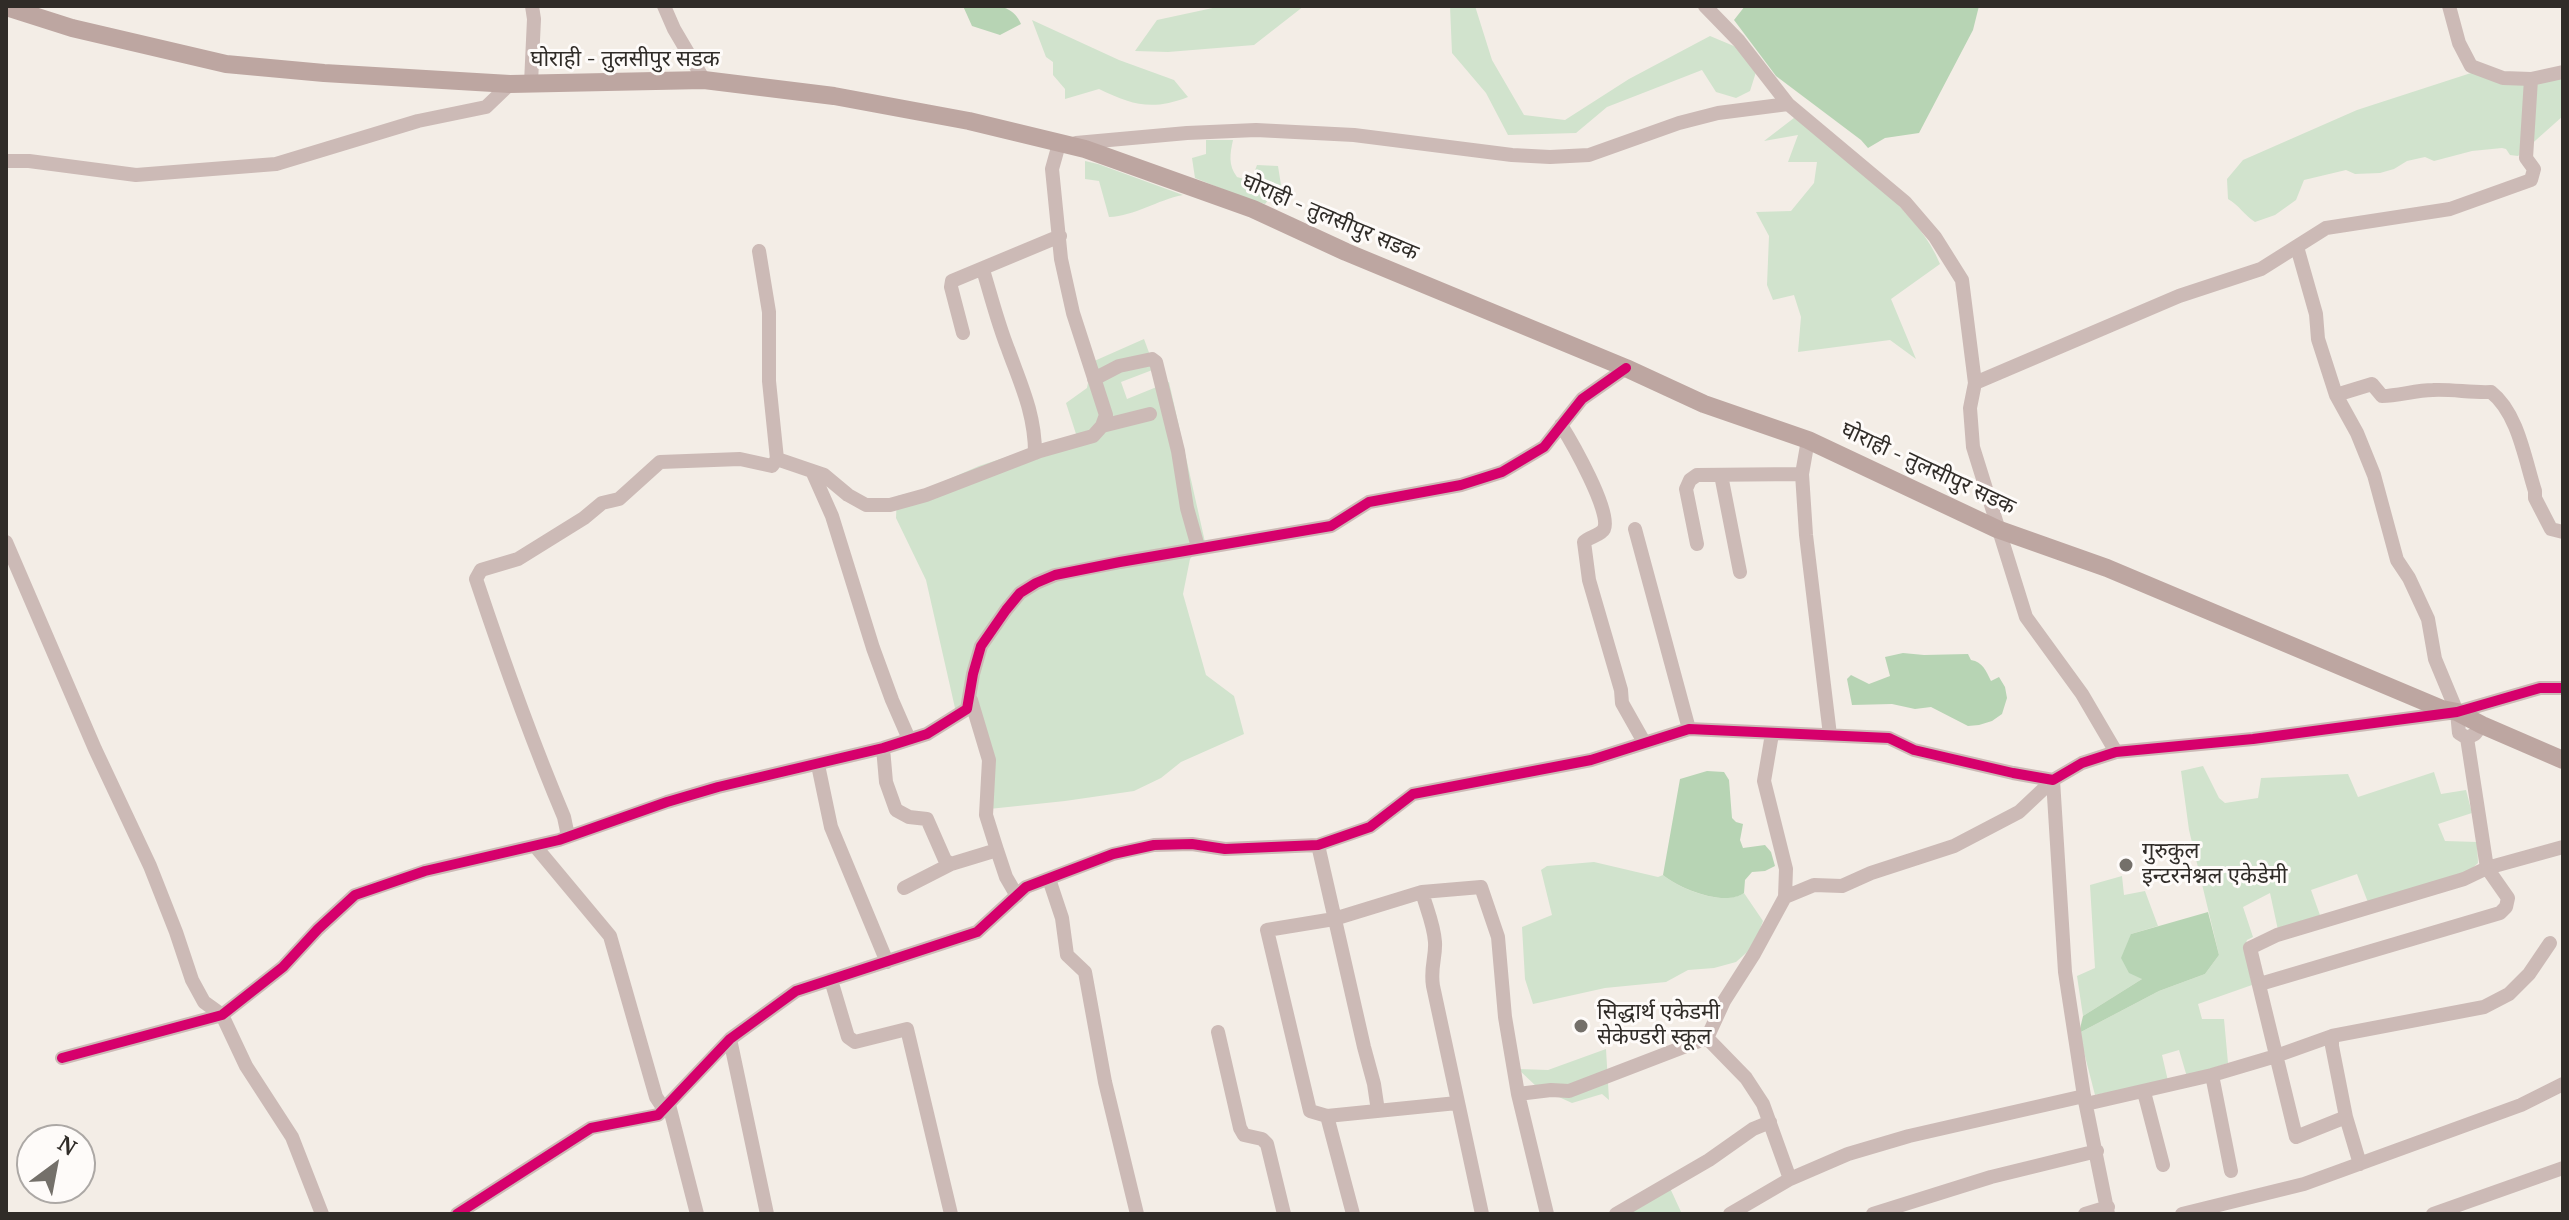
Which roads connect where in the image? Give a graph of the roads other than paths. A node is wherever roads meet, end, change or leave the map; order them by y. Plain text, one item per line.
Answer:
1 (532, 6) edge
2 (664, 6) edge
3 (1705, 6) edge
4 (2449, 6) edge
5 (6, 7) edge
6 (2563, 72) edge
7 (2531, 79) junction
8 (704, 80) junction
9 (531, 83) junction
10 (510, 84) junction
11 (1788, 104) junction
12 (1061, 144) junction
13 (6, 161) edge
14 (1060, 236) junction
15 (2297, 247) junction
16 (759, 251) dead end
17 (983, 270) junction
18 (963, 333) dead end
19 (1626, 368) junction
20 (1094, 379) junction
21 (1975, 383) junction
22 (2336, 395) junction
23 (1150, 414) dead end
24 (1561, 425) junction
25 (1102, 426) junction
26 (1808, 440) junction
27 (1035, 453) junction
28 (777, 459) junction
29 (812, 471) junction
30 (1802, 474) junction
31 (1721, 475) junction
32 (1635, 529) dead end
33 (1997, 529) junction
34 (2563, 532) edge
35 (6, 542) edge
36 (1697, 544) dead end
37 (1198, 547) junction
38 (1740, 572) dead end
39 (2563, 688) edge
40 (970, 698) junction
41 (2457, 712) junction
42 (2482, 725) junction
43 (1689, 729) junction
44 (1772, 734) junction
45 (1830, 735) junction
46 (2467, 738) junction
47 (909, 739) junction
48 (1644, 742) junction
49 (883, 748) junction
50 (2116, 752) junction
51 (2563, 760) edge
52 (818, 765) junction
53 (2053, 780) junction
54 (568, 836) junction
55 (1318, 845) junction
56 (535, 846) junction
57 (2563, 847) edge
58 (997, 850) junction
59 (951, 864) junction
60 (2487, 868) junction
61 (1049, 879) junction
62 (904, 888) dead end
63 (1422, 892) junction
64 (1017, 896) junction
65 (1785, 897) junction
66 (1334, 919) junction
67 (2550, 943) dead end
68 (887, 962) junction
69 (831, 980) junction
70 (2260, 984) junction
71 (222, 1015) junction
72 (1218, 1032) dead end
73 (2332, 1036) junction
74 (1707, 1038) junction
75 (730, 1039) junction
76 (2276, 1056) junction
77 (62, 1058) dead end
78 (2212, 1075) junction
79 (2563, 1084) edge
80 (2144, 1092) junction
81 (1518, 1094) junction
82 (2085, 1100) junction
83 (1457, 1103) junction
84 (666, 1107) junction
85 (1378, 1111) junction
86 (1327, 1116) junction
87 (2346, 1117) junction
88 (1770, 1122) junction
89 (2097, 1151) junction
90 (2360, 1164) junction
91 (2163, 1165) dead end
92 (2563, 1168) edge
93 (2231, 1171) dead end
94 (1790, 1179) junction
95 (2108, 1211) edge
96 (322, 1214) edge
97 (457, 1214) edge
98 (697, 1214) edge
99 (767, 1214) edge
100 (951, 1214) edge
101 (1137, 1214) edge
102 (1284, 1214) edge
103 (1353, 1214) edge
104 (1482, 1214) edge
105 (1547, 1214) edge
106 (1616, 1214) edge
107 (1730, 1214) edge
108 (1873, 1214) edge
109 (2085, 1214) edge
110 (2182, 1214) edge
111 (2433, 1214) edge

1 - 9 street
2 - 8 street
3 - 11 street
4 - 7 street
5 - 10 main road, घोराही - तुलसीपुर सडक
6 - 7 street
7 - 15 street
8 - 9 main road, घोराही - तुलसीपुर सडक
8 - 12 main road, घोराही - तुलसीपुर सडक
9 - 10 main road, घोराही - तुलसीपुर सडक
10 - 13 street
11 - 12 street
11 - 21 street
12 - 14 street
12 - 19 main road, घोराही - तुलसीपुर सडक
14 - 17 street
14 - 20 street
15 - 21 street
15 - 22 street
16 - 28 street
17 - 18 street
17 - 27 street
19 - 24 street
19 - 26 main road, घोराही - तुलसीपुर सडक
20 - 25 street
20 - 37 street
21 - 33 street
22 - 34 street
22 - 41 street
23 - 25 street
24 - 37 street
24 - 48 street
25 - 27 street
26 - 30 street
26 - 33 main road, घोराही - तुलसीपुर सडक
27 - 29 street
28 - 29 street
28 - 54 street
29 - 47 street
30 - 31 street
30 - 45 street
31 - 36 street
31 - 38 street
32 - 43 street
33 - 41 main road, घोराही - तुलसीपुर सडक
33 - 50 street
35 - 71 street
37 - 40 street
39 - 41 street
40 - 47 street
40 - 58 street
41 - 42 main road, घोराही - तुलसीपुर सडक
41 - 46 street
41 - 50 street
42 - 46 street
42 - 51 main road, घोराही - तुलसीपुर सडक
43 - 44 street
43 - 48 street
44 - 45 street
44 - 65 street
45 - 53 street
46 - 60 street
47 - 49 street
48 - 55 street
49 - 52 street
49 - 59 street
50 - 53 street
52 - 54 street
52 - 68 street
53 - 65 street
53 - 82 street
54 - 56 street
55 - 61 street
55 - 66 street
56 - 71 street
56 - 84 street
57 - 60 street
58 - 59 street
58 - 64 street
59 - 62 street
60 - 70 street
60 - 70 street
61 - 64 street
61 - 101 street
63 - 66 street
63 - 81 street
63 - 83 street
64 - 68 street
65 - 74 street
66 - 85 street
66 - 86 street
67 - 73 street
68 - 69 street
69 - 75 street
69 - 100 street
70 - 76 street
71 - 77 street
71 - 96 street
72 - 102 street
73 - 76 street
73 - 87 street
74 - 81 street
74 - 88 street
75 - 84 street
75 - 99 street
76 - 78 street
76 - 87 street
78 - 80 street
78 - 93 street
79 - 90 street
80 - 82 street
80 - 91 street
81 - 105 street
82 - 89 street
82 - 94 street
83 - 85 street
83 - 104 street
84 - 97 street
84 - 98 street
85 - 86 street
86 - 103 street
87 - 90 street
88 - 94 street
88 - 106 street
89 - 95 street
89 - 108 street
90 - 110 street
92 - 111 street
94 - 107 street
95 - 109 street

